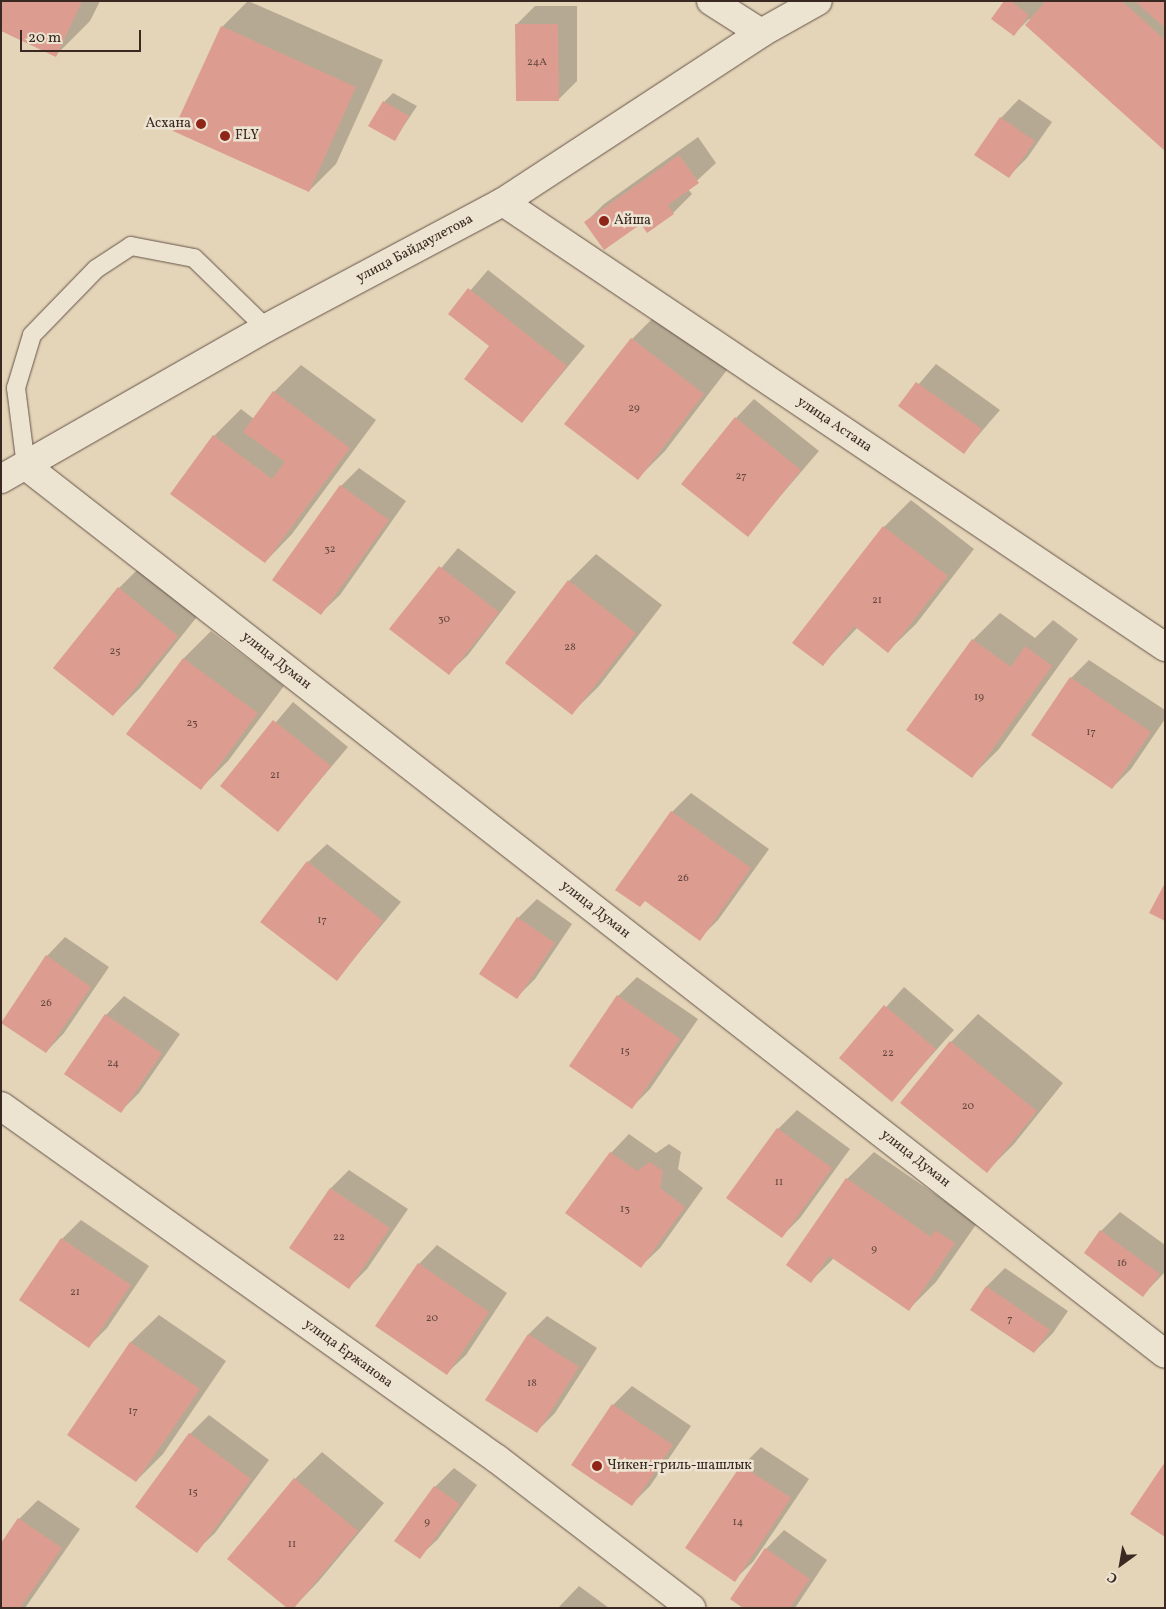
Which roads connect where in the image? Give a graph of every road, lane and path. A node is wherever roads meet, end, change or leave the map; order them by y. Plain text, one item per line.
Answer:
1 (711, 1) edge
2 (818, 1) edge
3 (761, 33) junction
4 (502, 202) junction
5 (266, 328) junction
6 (26, 466) junction
7 (1, 479) edge
8 (1165, 647) edge
9 (1, 1106) edge
10 (1165, 1354) edge
11 (691, 1608) edge

1 - 3 street
2 - 3 street, улица Байдаулетова
3 - 4 street, улица Байдаулетова
4 - 5 street, улица Байдаулетова
4 - 8 street, улица Астана
5 - 6 street, улица Байдаулетова
5 - 6 lane
6 - 7 street, улица Байдаулетова
6 - 10 street, улица Думан
9 - 11 street, улица Ержанова

